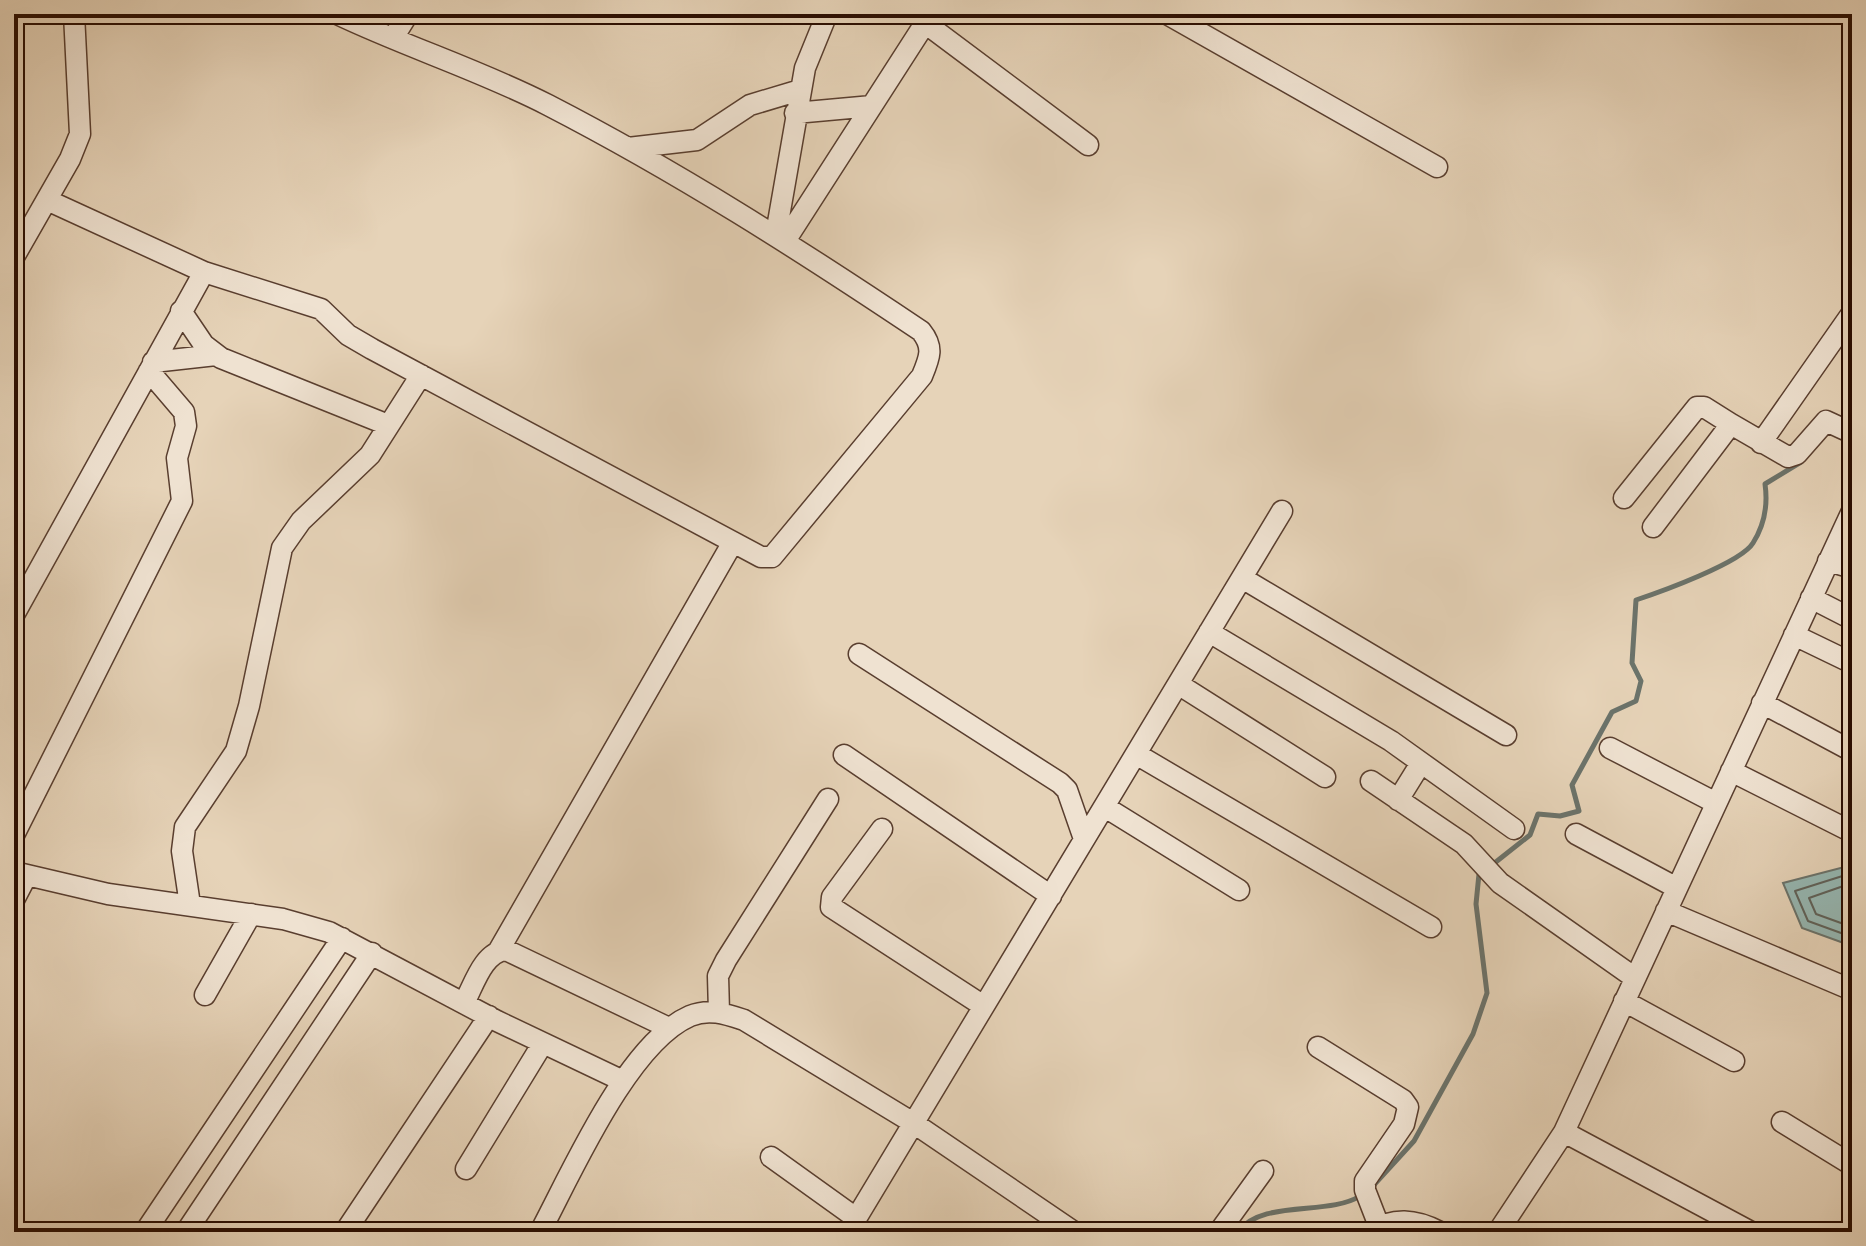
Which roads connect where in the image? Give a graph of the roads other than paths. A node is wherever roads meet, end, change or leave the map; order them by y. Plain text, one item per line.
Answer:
1 (74, 14) edge
2 (337, 14) edge
3 (408, 14) edge
4 (827, 14) edge
5 (1167, 14) edge
6 (928, 19) edge
7 (393, 38) junction
8 (800, 90) junction
9 (872, 106) junction
10 (795, 113) junction
11 (1088, 145) dead end
12 (628, 148) junction
13 (1437, 167) dead end
14 (47, 200) junction
15 (780, 237) junction
16 (14, 257) edge
17 (204, 272) junction
18 (181, 311) junction
19 (1852, 313) edge
20 (216, 355) junction
21 (151, 367) junction
22 (421, 375) junction
23 (1731, 424) junction
24 (388, 425) junction
25 (1845, 428) edge
26 (1761, 443) junction
27 (1624, 498) dead end
28 (1282, 511) dead end
29 (1852, 511) edge
30 (1653, 527) dead end
31 (733, 542) junction
32 (1828, 561) junction
33 (1852, 568) edge
34 (1242, 578) junction
35 (1811, 598) junction
36 (14, 615) edge
37 (1852, 619) edge
38 (1209, 632) junction
39 (1794, 635) junction
40 (859, 654) dead end
41 (1852, 663) edge
42 (1178, 684) junction
43 (1762, 703) junction
44 (1506, 735) dead end
45 (1610, 748) dead end
46 (1852, 751) edge
47 (1136, 754) junction
48 (844, 755) dead end
49 (1421, 763) junction
50 (1731, 771) junction
51 (1325, 777) dead end
52 (1371, 781) dead end
53 (828, 799) dead end
54 (1398, 800) junction
55 (1716, 803) junction
56 (1105, 807) junction
57 (882, 829) dead end
58 (1514, 829) dead end
59 (1852, 832) edge
60 (1576, 834) dead end
61 (14, 835) edge
62 (1084, 839) junction
63 (20, 873) edge
64 (1677, 888) junction
65 (1239, 890) dead end
66 (1051, 896) junction
67 (14, 900) edge
68 (190, 905) junction
69 (1666, 911) junction
70 (251, 914) junction
71 (1431, 927) dead end
72 (342, 938) junction
73 (499, 950) junction
74 (372, 953) junction
75 (1635, 978) junction
76 (1852, 990) edge
77 (205, 995) dead end
78 (1624, 1001) junction
79 (464, 1003) junction
80 (982, 1005) junction
81 (719, 1012) junction
82 (489, 1016) junction
83 (669, 1028) junction
84 (543, 1043) junction
85 (1318, 1047) dead end
86 (1734, 1061) dead end
87 (623, 1081) junction
88 (1782, 1122) dead end
89 (915, 1124) junction
90 (1564, 1132) junction
91 (771, 1157) dead end
92 (1852, 1165) edge
93 (466, 1169) dead end
94 (1263, 1171) dead end
95 (852, 1225) edge
96 (1374, 1229) edge
97 (1427, 1229) edge
98 (145, 1232) edge
99 (186, 1232) edge
100 (345, 1232) edge
101 (540, 1232) edge
102 (1074, 1232) edge
103 (1219, 1232) edge
104 (1498, 1232) edge
105 (1751, 1232) edge

1 - 14 street
2 - 7 street
3 - 7 street
4 - 8 street
5 - 13 street
6 - 9 street
6 - 11 street
7 - 12 street
8 - 10 street
8 - 12 street
9 - 10 street
9 - 15 street
10 - 15 street
12 - 15 street
14 - 16 street
14 - 17 street
15 - 31 street
17 - 18 street
17 - 22 street
18 - 20 street
18 - 21 street
19 - 26 street
20 - 21 street
20 - 24 street
21 - 36 street
21 - 61 street
22 - 24 street
22 - 31 street
23 - 26 street
23 - 27 street
23 - 30 street
24 - 68 street
25 - 26 street
28 - 34 street
29 - 32 street
31 - 73 street
32 - 33 street
32 - 35 street
34 - 38 street
34 - 44 street
35 - 37 street
35 - 39 street
38 - 42 street
38 - 49 street
39 - 41 street
39 - 43 street
40 - 62 street
42 - 47 street
42 - 51 street
43 - 46 street
43 - 50 street
45 - 55 street
47 - 56 street
47 - 71 street
48 - 66 street
49 - 54 street
49 - 58 street
50 - 55 street
50 - 59 street
52 - 54 street
53 - 81 street
54 - 75 street
55 - 64 street
56 - 62 street
56 - 65 street
57 - 80 street
60 - 64 street
62 - 66 street
63 - 67 street
63 - 68 street
64 - 69 street
66 - 80 street
68 - 70 street
69 - 75 street
69 - 76 street
70 - 72 street
70 - 77 street
72 - 74 street
72 - 98 street
73 - 79 street
73 - 83 street
74 - 79 street
74 - 99 street
75 - 78 street
78 - 86 street
78 - 90 street
79 - 82 street
80 - 89 street
81 - 83 street
81 - 89 street
82 - 84 street
82 - 100 street
83 - 87 street
84 - 87 street
84 - 93 street
85 - 96 street
87 - 101 street
88 - 92 street
89 - 95 street
89 - 102 street
90 - 104 street
90 - 105 street
91 - 95 street
94 - 103 street
96 - 97 street

